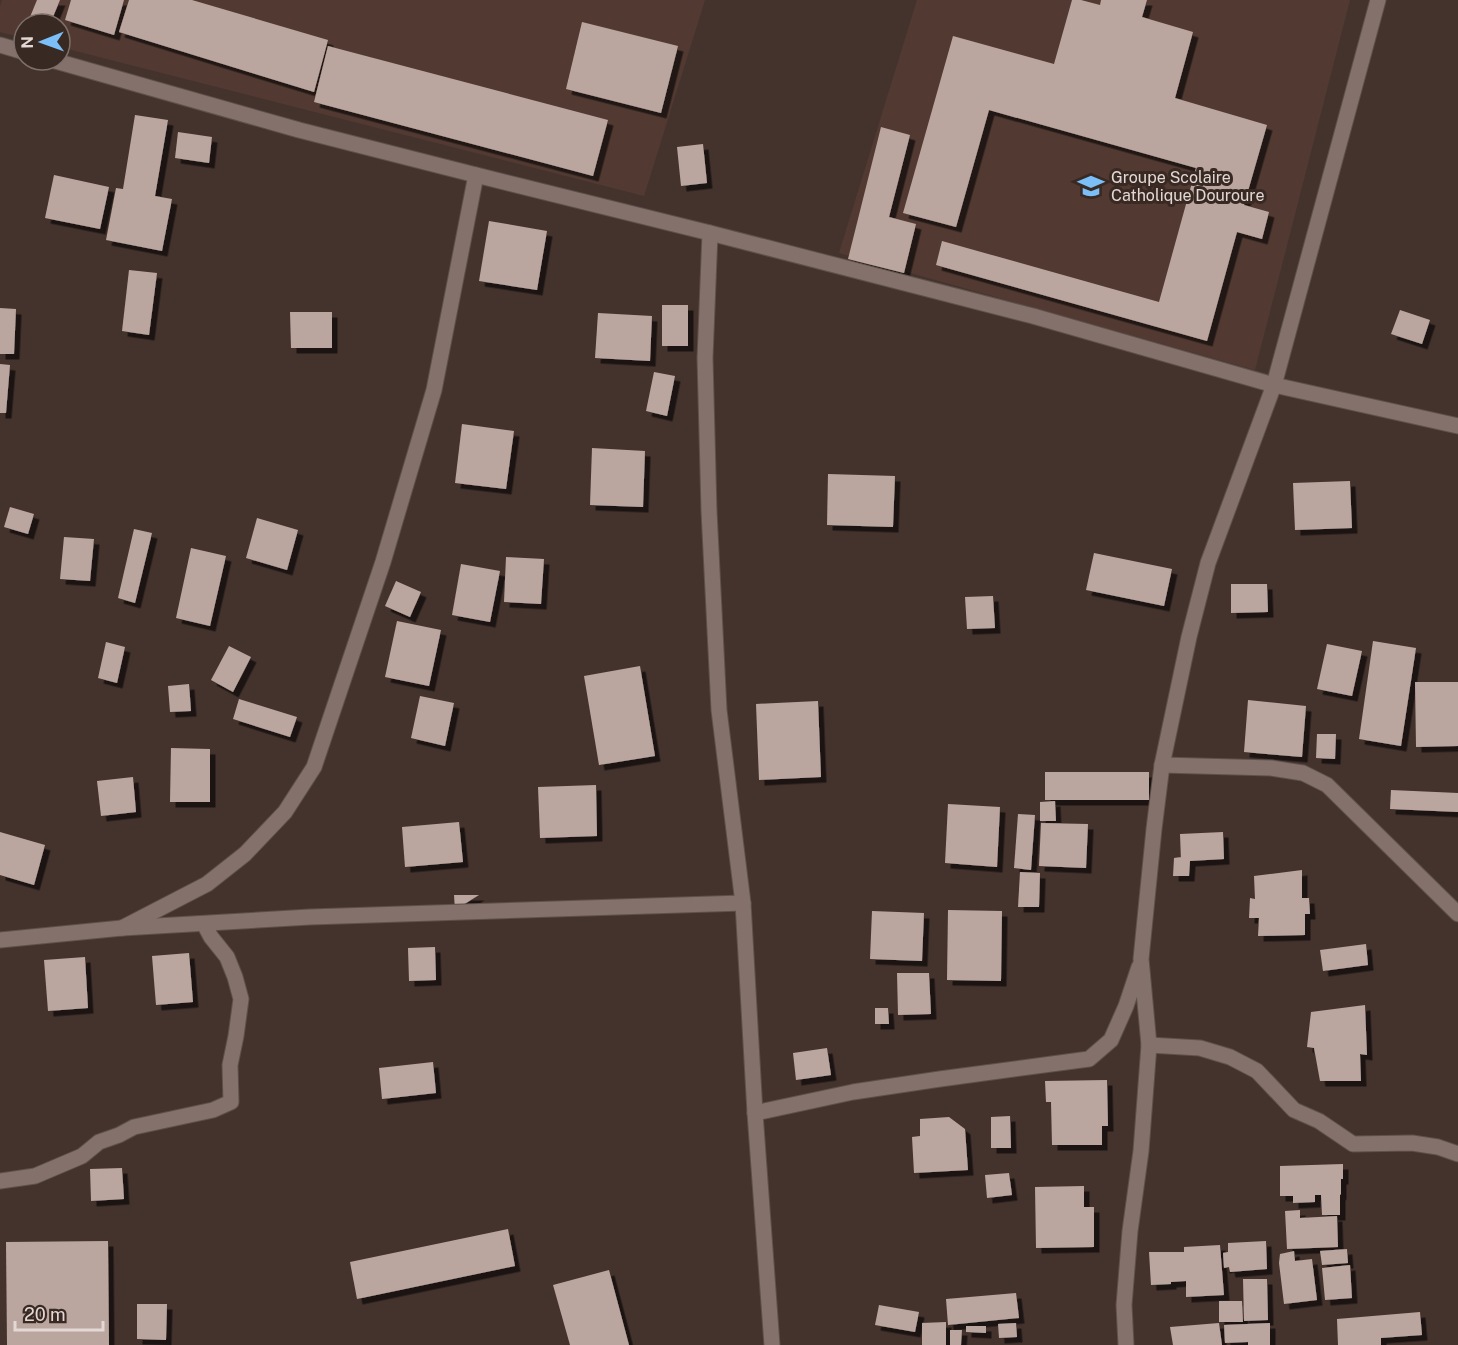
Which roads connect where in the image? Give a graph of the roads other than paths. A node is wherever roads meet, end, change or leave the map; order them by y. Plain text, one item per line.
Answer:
1 (1378, 0) edge
2 (72, 66) edge
3 (476, 176) junction
4 (710, 233) junction
5 (1274, 384) junction
6 (1458, 426) edge
7 (1162, 765) junction
8 (743, 903) junction
9 (1458, 914) edge
10 (204, 924) junction
11 (122, 928) junction
12 (0, 940) edge
13 (1141, 959) junction
14 (1149, 1045) junction
15 (755, 1113) junction
16 (1458, 1154) edge
17 (0, 1181) edge
18 (772, 1345) edge
19 (1126, 1345) edge

1 - 5 street
2 - 3 street
3 - 4 street
3 - 11 street
4 - 5 street
4 - 8 street
5 - 6 street
5 - 7 street
7 - 9 street
7 - 13 street
8 - 10 street
8 - 15 street
10 - 11 street
10 - 17 street
11 - 12 street
13 - 14 street
13 - 15 street
14 - 16 street
14 - 19 street
15 - 18 street

